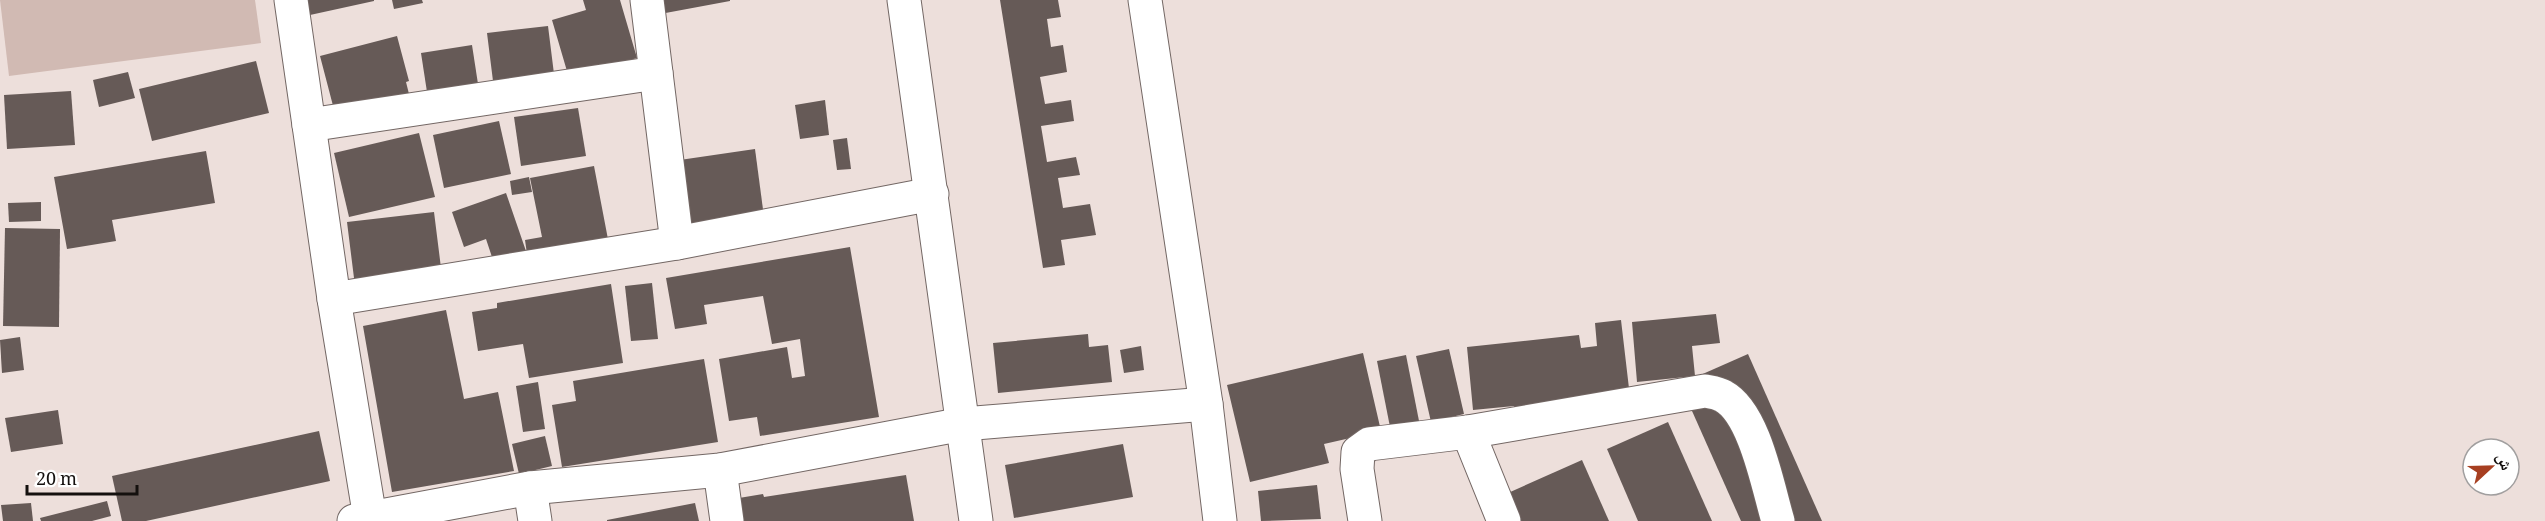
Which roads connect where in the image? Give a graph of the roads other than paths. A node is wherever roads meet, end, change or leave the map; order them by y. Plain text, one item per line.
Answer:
1 (291, 0) edge
2 (646, 0) edge
3 (904, 0) edge
4 (1145, 0) edge
5 (656, 73) junction
6 (309, 125) junction
7 (932, 194) junction
8 (677, 243) junction
9 (334, 299) junction
10 (1206, 404) junction
11 (963, 424) junction
12 (1468, 432) junction
13 (720, 470) junction
14 (530, 488) junction
15 (362, 520) edge
16 (535, 521) edge
17 (727, 521) edge
18 (976, 521) edge
19 (1220, 521) edge
20 (1365, 521) edge
21 (1504, 521) edge
22 (1778, 521) edge

1 - 6 street
2 - 5 street
3 - 7 street
4 - 10 street
5 - 6 street
5 - 8 street
6 - 9 street
7 - 8 street
7 - 11 street
8 - 9 street
9 - 15 street
10 - 11 street
10 - 19 street
11 - 13 street
11 - 18 street
12 - 20 street
12 - 21 street
12 - 22 street
13 - 14 street
13 - 17 street
14 - 15 street
14 - 16 street

